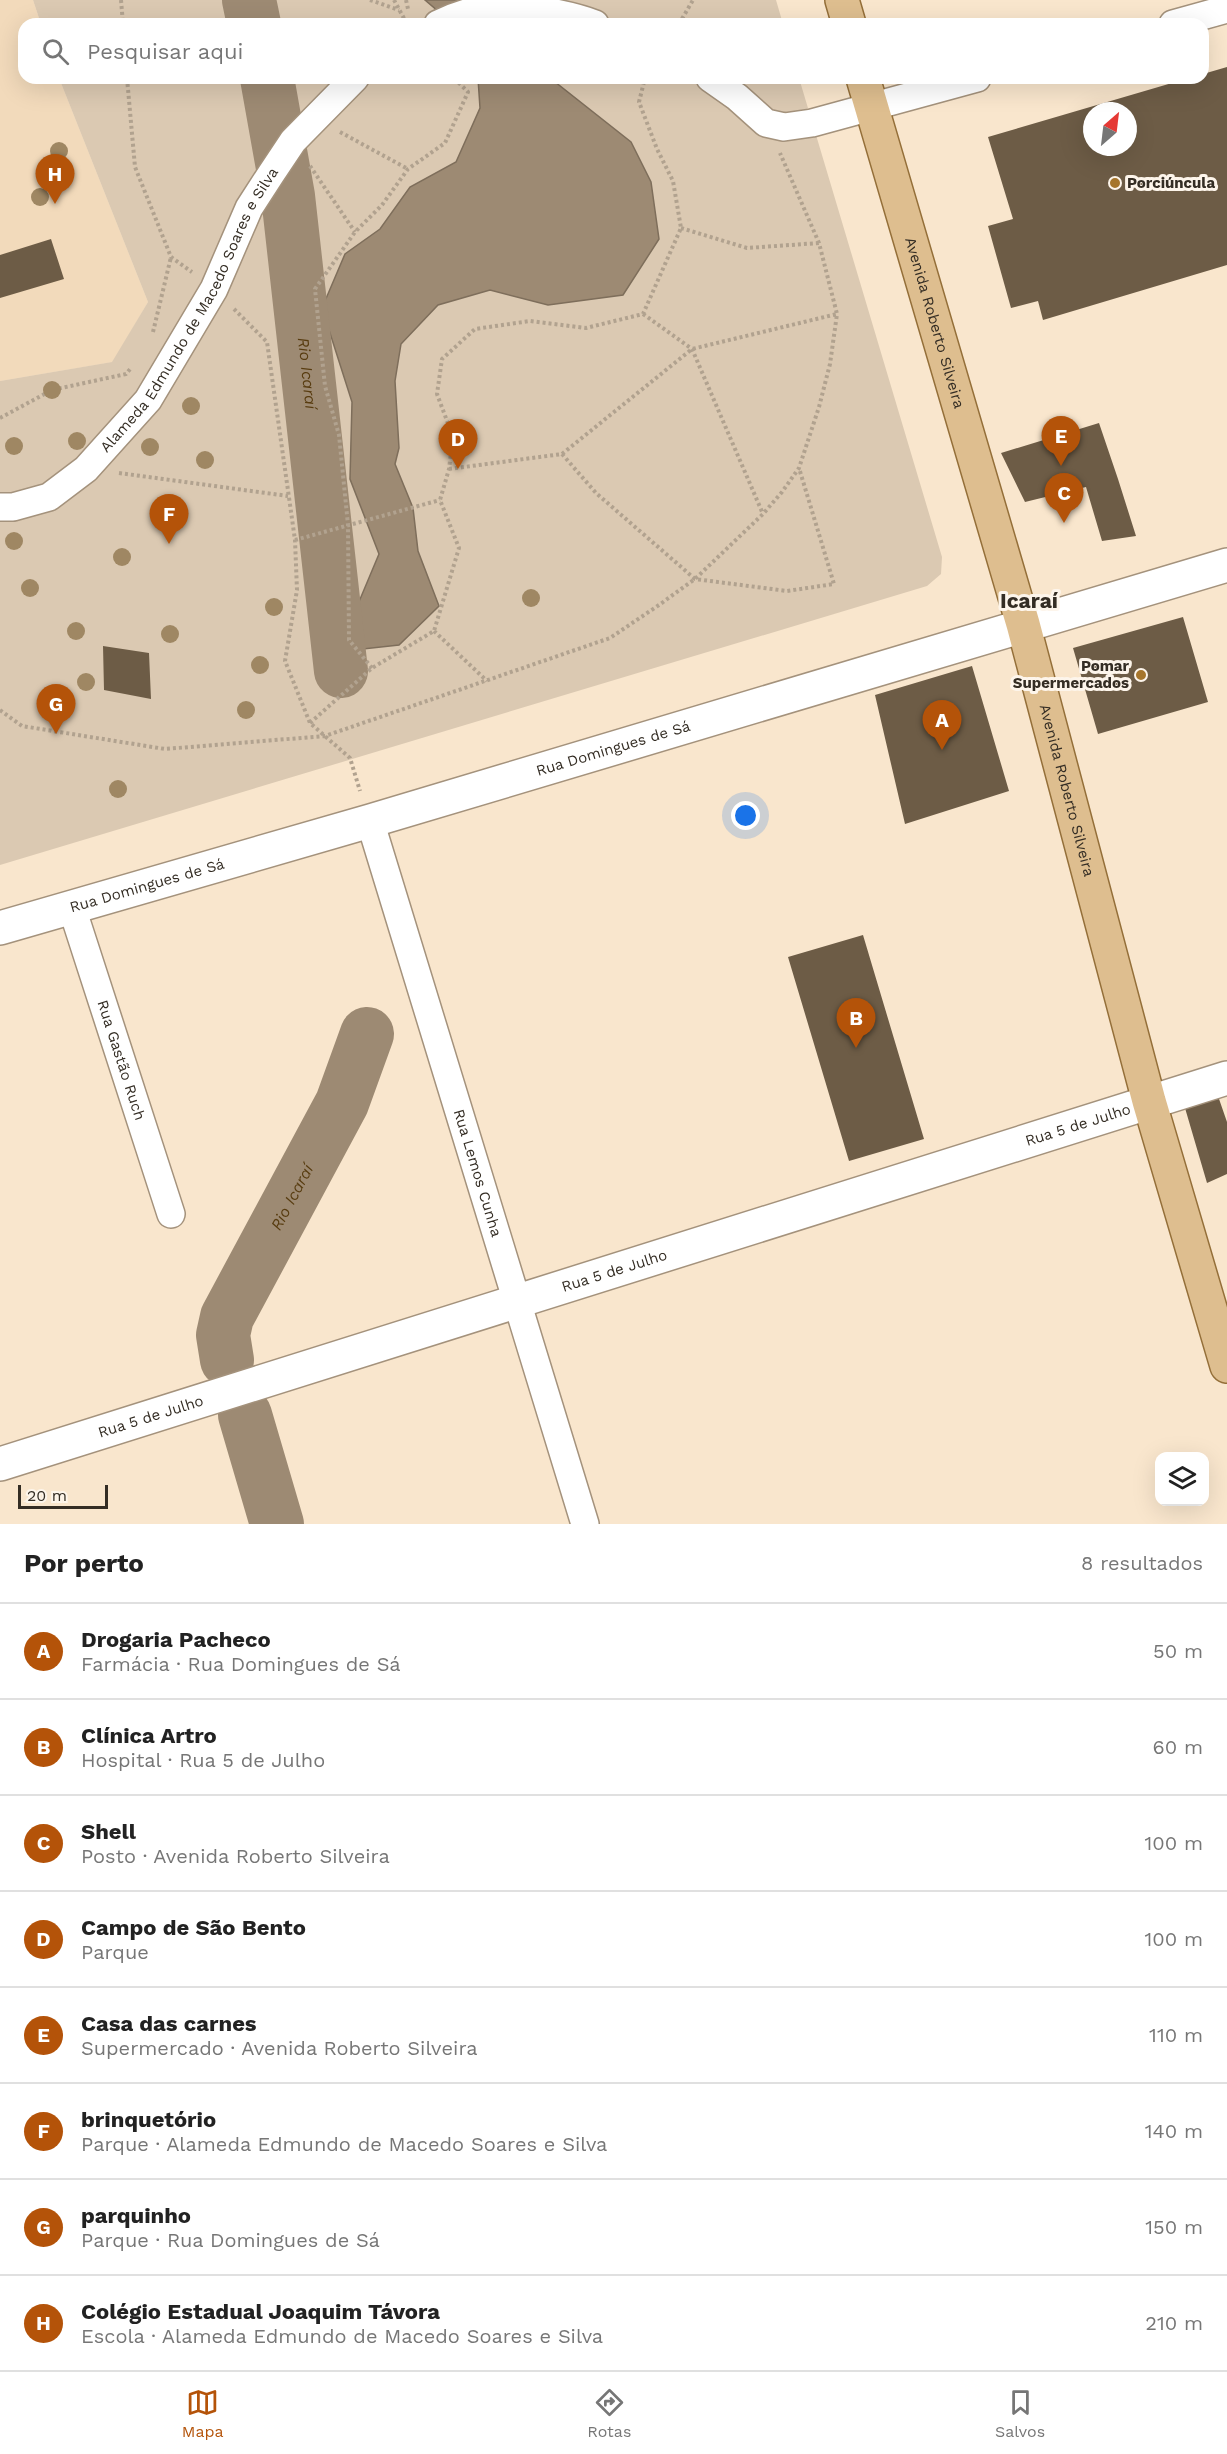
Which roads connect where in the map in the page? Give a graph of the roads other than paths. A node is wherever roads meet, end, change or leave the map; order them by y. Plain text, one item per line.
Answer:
1 (842, 0) edge
2 (1227, 9) edge
3 (450, 18) edge
4 (577, 18) edge
5 (847, 18) edge
6 (1195, 18) edge
7 (349, 84) edge
8 (719, 84) edge
9 (932, 84) edge
10 (867, 93) edge
11 (0, 507) edge
12 (1227, 565) edge
13 (1023, 624) junction
14 (370, 821) junction
15 (72, 908) junction
16 (0, 928) edge
17 (1227, 1078) edge
18 (1149, 1101) junction
19 (171, 1214) dead end
20 (518, 1300) junction
21 (1227, 1366) edge
22 (0, 1464) edge
23 (585, 1524) edge

1 - 5 main road
2 - 6 street
3 - 4 street
7 - 11 street, Alameda Edmundo de Macedo Soares e Silva
8 - 10 street
9 - 10 street
10 - 13 main road, Avenida Roberto Silveira
12 - 13 street, Rua Domingues de Sá
13 - 14 street, Rua Domingues de Sá
13 - 18 main road, Avenida Roberto Silveira
14 - 15 street, Rua Domingues de Sá
14 - 20 street, Rua Lemos Cunha
15 - 16 street, Rua Domingues de Sá
15 - 19 street, Rua Gastão Ruch
17 - 18 street, Rua 5 de Julho
18 - 20 street, Rua 5 de Julho
18 - 21 main road, Avenida Roberto Silveira
20 - 22 street, Rua 5 de Julho
20 - 23 street, Rua Lemos Cunha

